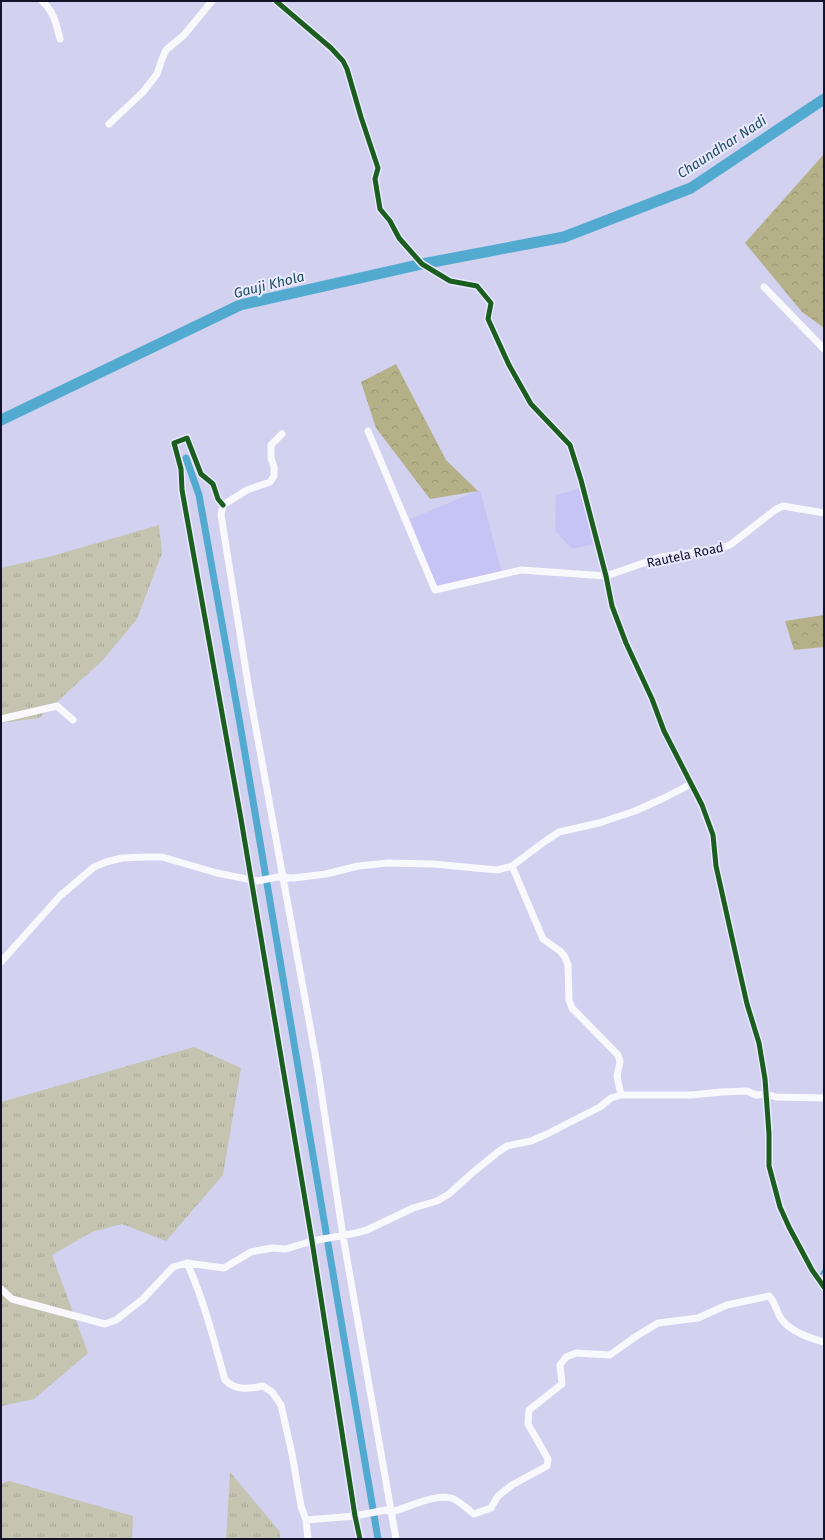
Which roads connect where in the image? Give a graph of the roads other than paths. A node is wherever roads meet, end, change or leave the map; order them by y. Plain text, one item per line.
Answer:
1 (42, 1) edge
2 (212, 1) edge
3 (276, 1) edge
4 (60, 39) dead end
5 (109, 124) dead end
6 (764, 286) dead end
7 (824, 349) edge
8 (368, 431) dead end
9 (282, 434) dead end
10 (223, 505) junction
11 (824, 513) edge
12 (606, 576) junction
13 (1, 719) edge
14 (73, 720) dead end
15 (691, 784) junction
16 (512, 866) junction
17 (281, 878) junction
18 (254, 881) junction
19 (1, 962) edge
20 (766, 1094) junction
21 (621, 1095) junction
22 (824, 1098) edge
23 (341, 1236) junction
24 (314, 1241) junction
25 (187, 1263) junction
26 (824, 1287) edge
27 (1, 1289) edge
28 (824, 1342) edge
29 (388, 1511) junction
30 (358, 1515) junction
31 (306, 1520) junction
32 (308, 1539) edge
33 (360, 1539) edge
34 (396, 1539) edge

1 - 4 street
2 - 5 street
3 - 12 street
6 - 7 street
8 - 12 street
9 - 10 street
10 - 17 street
10 - 18 street
11 - 12 street, Rautela Road
12 - 15 street
13 - 14 street
15 - 16 street
15 - 20 street
16 - 17 street
16 - 21 street
17 - 18 street
17 - 23 street
18 - 19 street
18 - 24 street
20 - 21 street
20 - 22 street
20 - 26 street
21 - 23 street
23 - 24 street
23 - 29 street
24 - 25 street
24 - 30 street
25 - 27 street
25 - 31 street
28 - 29 street
29 - 30 street
29 - 34 street
30 - 31 street
30 - 33 street
31 - 32 street

